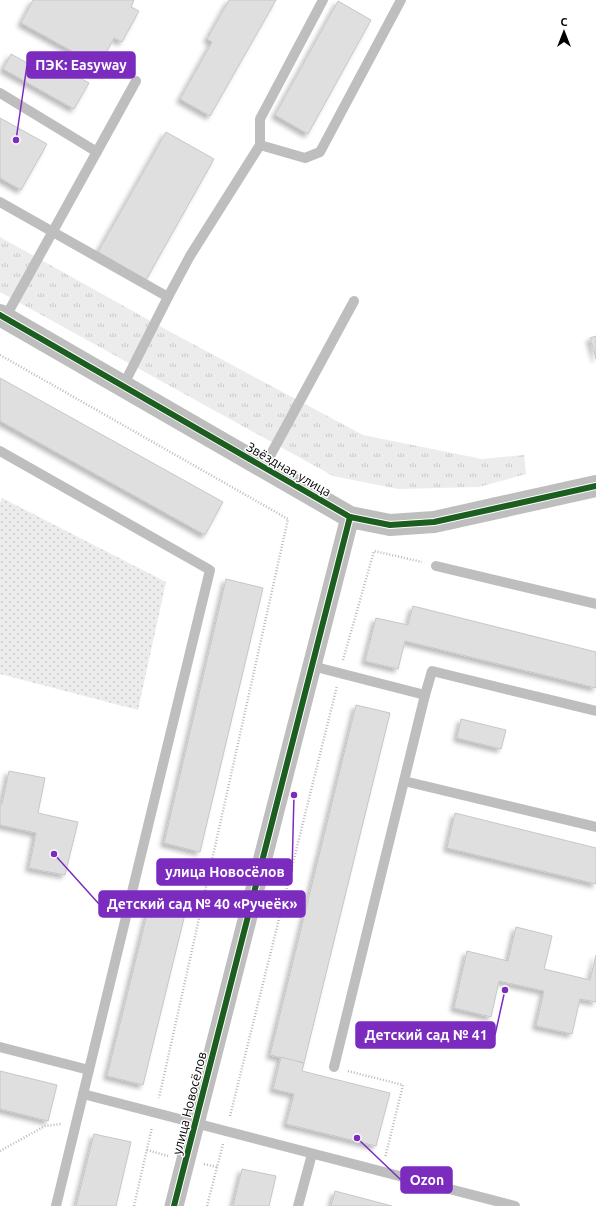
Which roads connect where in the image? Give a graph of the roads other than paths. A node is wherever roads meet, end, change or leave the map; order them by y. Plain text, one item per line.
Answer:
1 (323, 0) edge
2 (401, 0) edge
3 (136, 81) dead end
4 (0, 93) edge
5 (260, 145) junction
6 (97, 152) junction
7 (0, 202) edge
8 (53, 233) junction
9 (168, 297) junction
10 (354, 301) dead end
11 (1, 316) edge
12 (123, 386) junction
13 (0, 451) edge
14 (264, 467) junction
15 (596, 486) edge
16 (350, 517) junction
17 (436, 566) road end
18 (596, 604) edge
19 (312, 666) junction
20 (425, 695) junction
21 (596, 711) edge
22 (404, 781) junction
23 (596, 828) edge
24 (0, 1047) edge
25 (334, 1067) road end
26 (89, 1070) junction
27 (83, 1094) junction
28 (195, 1123) junction
29 (312, 1154) junction
30 (56, 1206) edge
31 (174, 1206) edge
32 (298, 1206) edge
33 (515, 1206) edge

1 - 5 lane
2 - 5 lane
3 - 6 lane
4 - 6 lane
5 - 9 lane
6 - 8 lane
7 - 8 lane
8 - 9 lane
8 - 11 lane
9 - 12 lane
10 - 14 lane
11 - 12 street, Звёздная улица
12 - 14 street, Звёздная улица
13 - 26 lane
14 - 16 street, Звёздная улица
15 - 16 street, Звёздная улица
16 - 19 street, улица Новосёлов
17 - 18 lane
19 - 20 lane
19 - 28 street, улица Новосёлов
20 - 21 lane
20 - 22 lane
22 - 23 lane
22 - 25 lane
24 - 26 lane
26 - 27 lane
27 - 28 lane
27 - 30 lane
28 - 29 lane
28 - 31 street, улица Новосёлов
29 - 32 lane
29 - 33 lane

